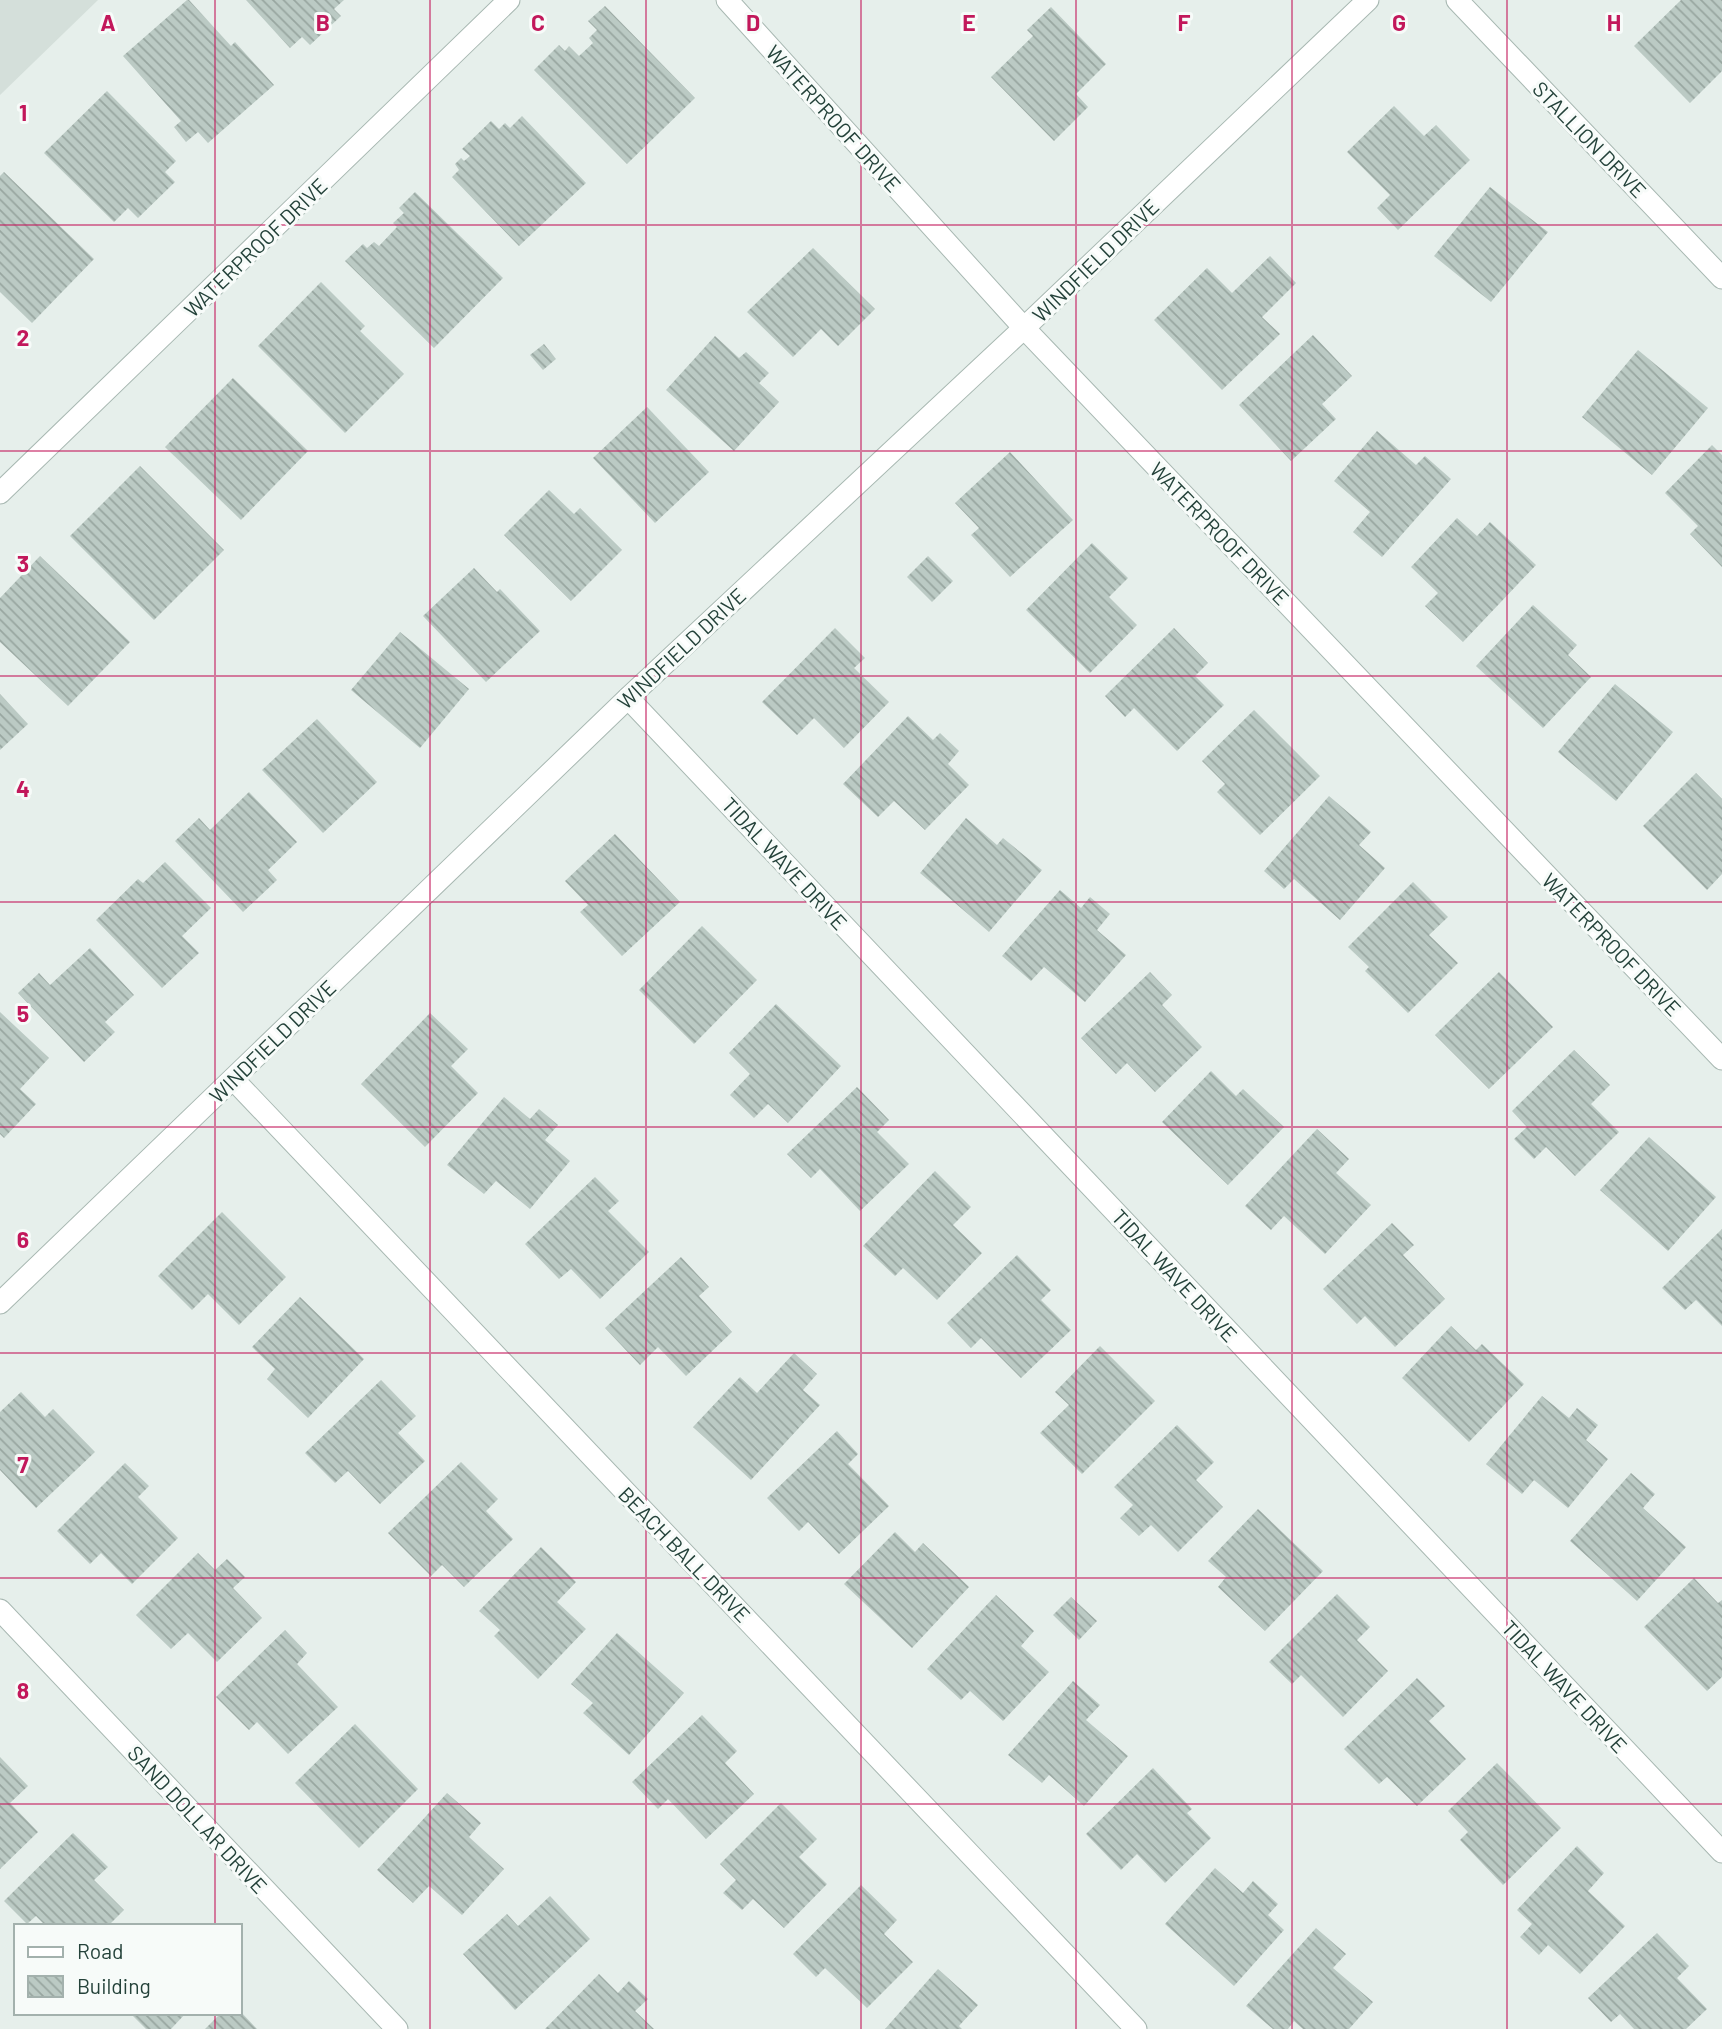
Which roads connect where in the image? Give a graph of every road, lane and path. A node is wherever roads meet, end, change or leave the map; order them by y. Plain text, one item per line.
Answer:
1 (509, 0) edge
2 (727, 0) edge
3 (1368, 0) edge
4 (1457, 0) edge
5 (1722, 278) edge
6 (1024, 328) junction
7 (0, 493) edge
8 (628, 698) junction
9 (1722, 1059) edge
10 (233, 1079) junction
11 (0, 1303) edge
12 (0, 1610) edge
13 (1722, 1852) edge
14 (397, 2029) edge
15 (1136, 2029) edge

1 - 7 street, WATERPROOF DRIVE
2 - 6 street, WATERPROOF DRIVE
3 - 6 street, WINDFIELD DRIVE
4 - 5 street, STALLION DRIVE
6 - 8 street, WINDFIELD DRIVE
6 - 9 street, WATERPROOF DRIVE
8 - 10 street, WINDFIELD DRIVE
8 - 13 street, TIDAL WAVE DRIVE
10 - 11 street, WINDFIELD DRIVE
10 - 15 street, BEACH BALL DRIVE
12 - 14 street, SAND DOLLAR DRIVE

